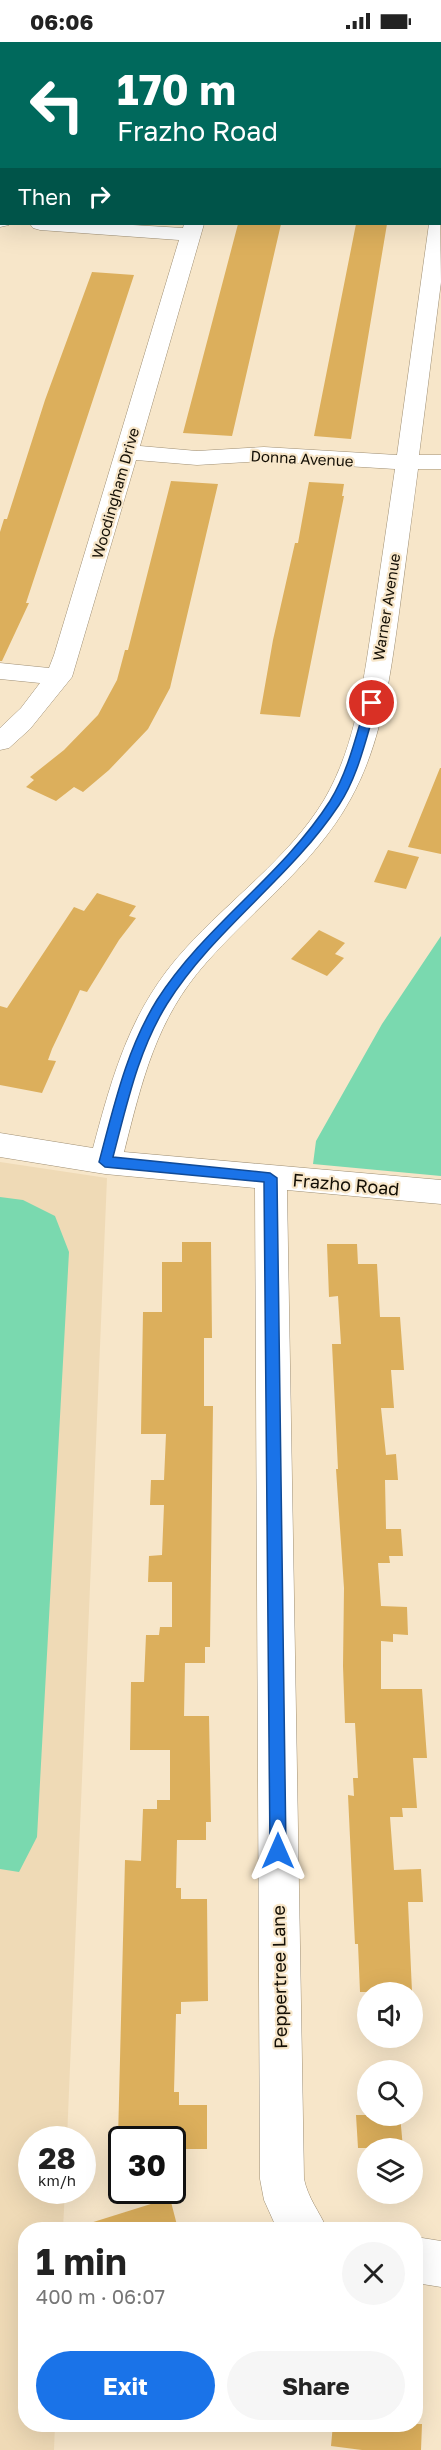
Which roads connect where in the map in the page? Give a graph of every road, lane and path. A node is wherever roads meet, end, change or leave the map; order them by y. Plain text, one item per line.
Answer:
1 (71, 225) edge
2 (439, 225) edge
3 (193, 229) edge
4 (432, 329) edge
5 (127, 452) junction
6 (408, 461) junction
7 (441, 462) edge
8 (0, 670) edge
9 (59, 677) junction
10 (0, 742) edge
11 (0, 1145) edge
12 (105, 1162) junction
13 (270, 1178) junction
14 (441, 1192) edge
15 (298, 2222) edge
16 (423, 2261) edge
17 (441, 2264) edge

1 - 3 street
2 - 4 street, Warner Avenue
3 - 5 street, Woodingham Drive
4 - 6 street, Warner Avenue
5 - 6 street, Donna Avenue
5 - 9 street, Woodingham Drive
6 - 7 street, Donna Avenue
6 - 12 street, Warner Avenue
8 - 9 street
9 - 10 street, Woodingham Drive
11 - 12 street, Frazho Road
12 - 13 street, Frazho Road
13 - 14 street, Frazho Road
13 - 15 street, Peppertree Lane
16 - 17 street

